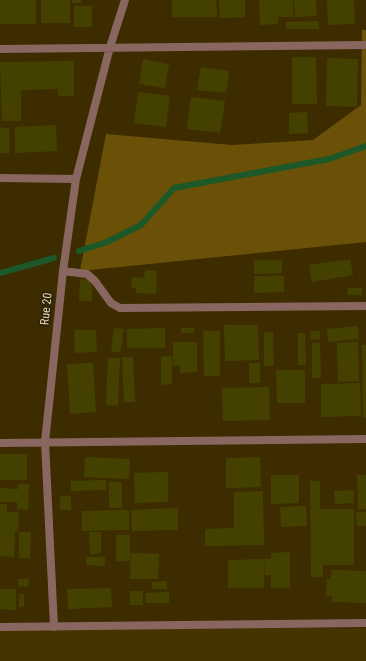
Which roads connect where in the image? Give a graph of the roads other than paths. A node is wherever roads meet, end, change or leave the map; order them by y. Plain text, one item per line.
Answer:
1 (125, 0) edge
2 (364, 45) dead end
3 (110, 47) junction
4 (0, 49) edge
5 (0, 178) edge
6 (76, 179) junction
7 (63, 271) junction
8 (366, 306) edge
9 (366, 439) edge
10 (45, 442) junction
11 (0, 443) edge
12 (366, 623) edge
13 (0, 627) edge
14 (54, 627) junction

1 - 3 street, Rue 20
2 - 3 street
3 - 4 street
3 - 6 street, Rue 20
5 - 6 street
6 - 7 street, Rue 20
7 - 8 street
7 - 10 street, Rue 20
9 - 10 street
10 - 11 street
10 - 14 street, Rue 20
12 - 14 street
13 - 14 street

